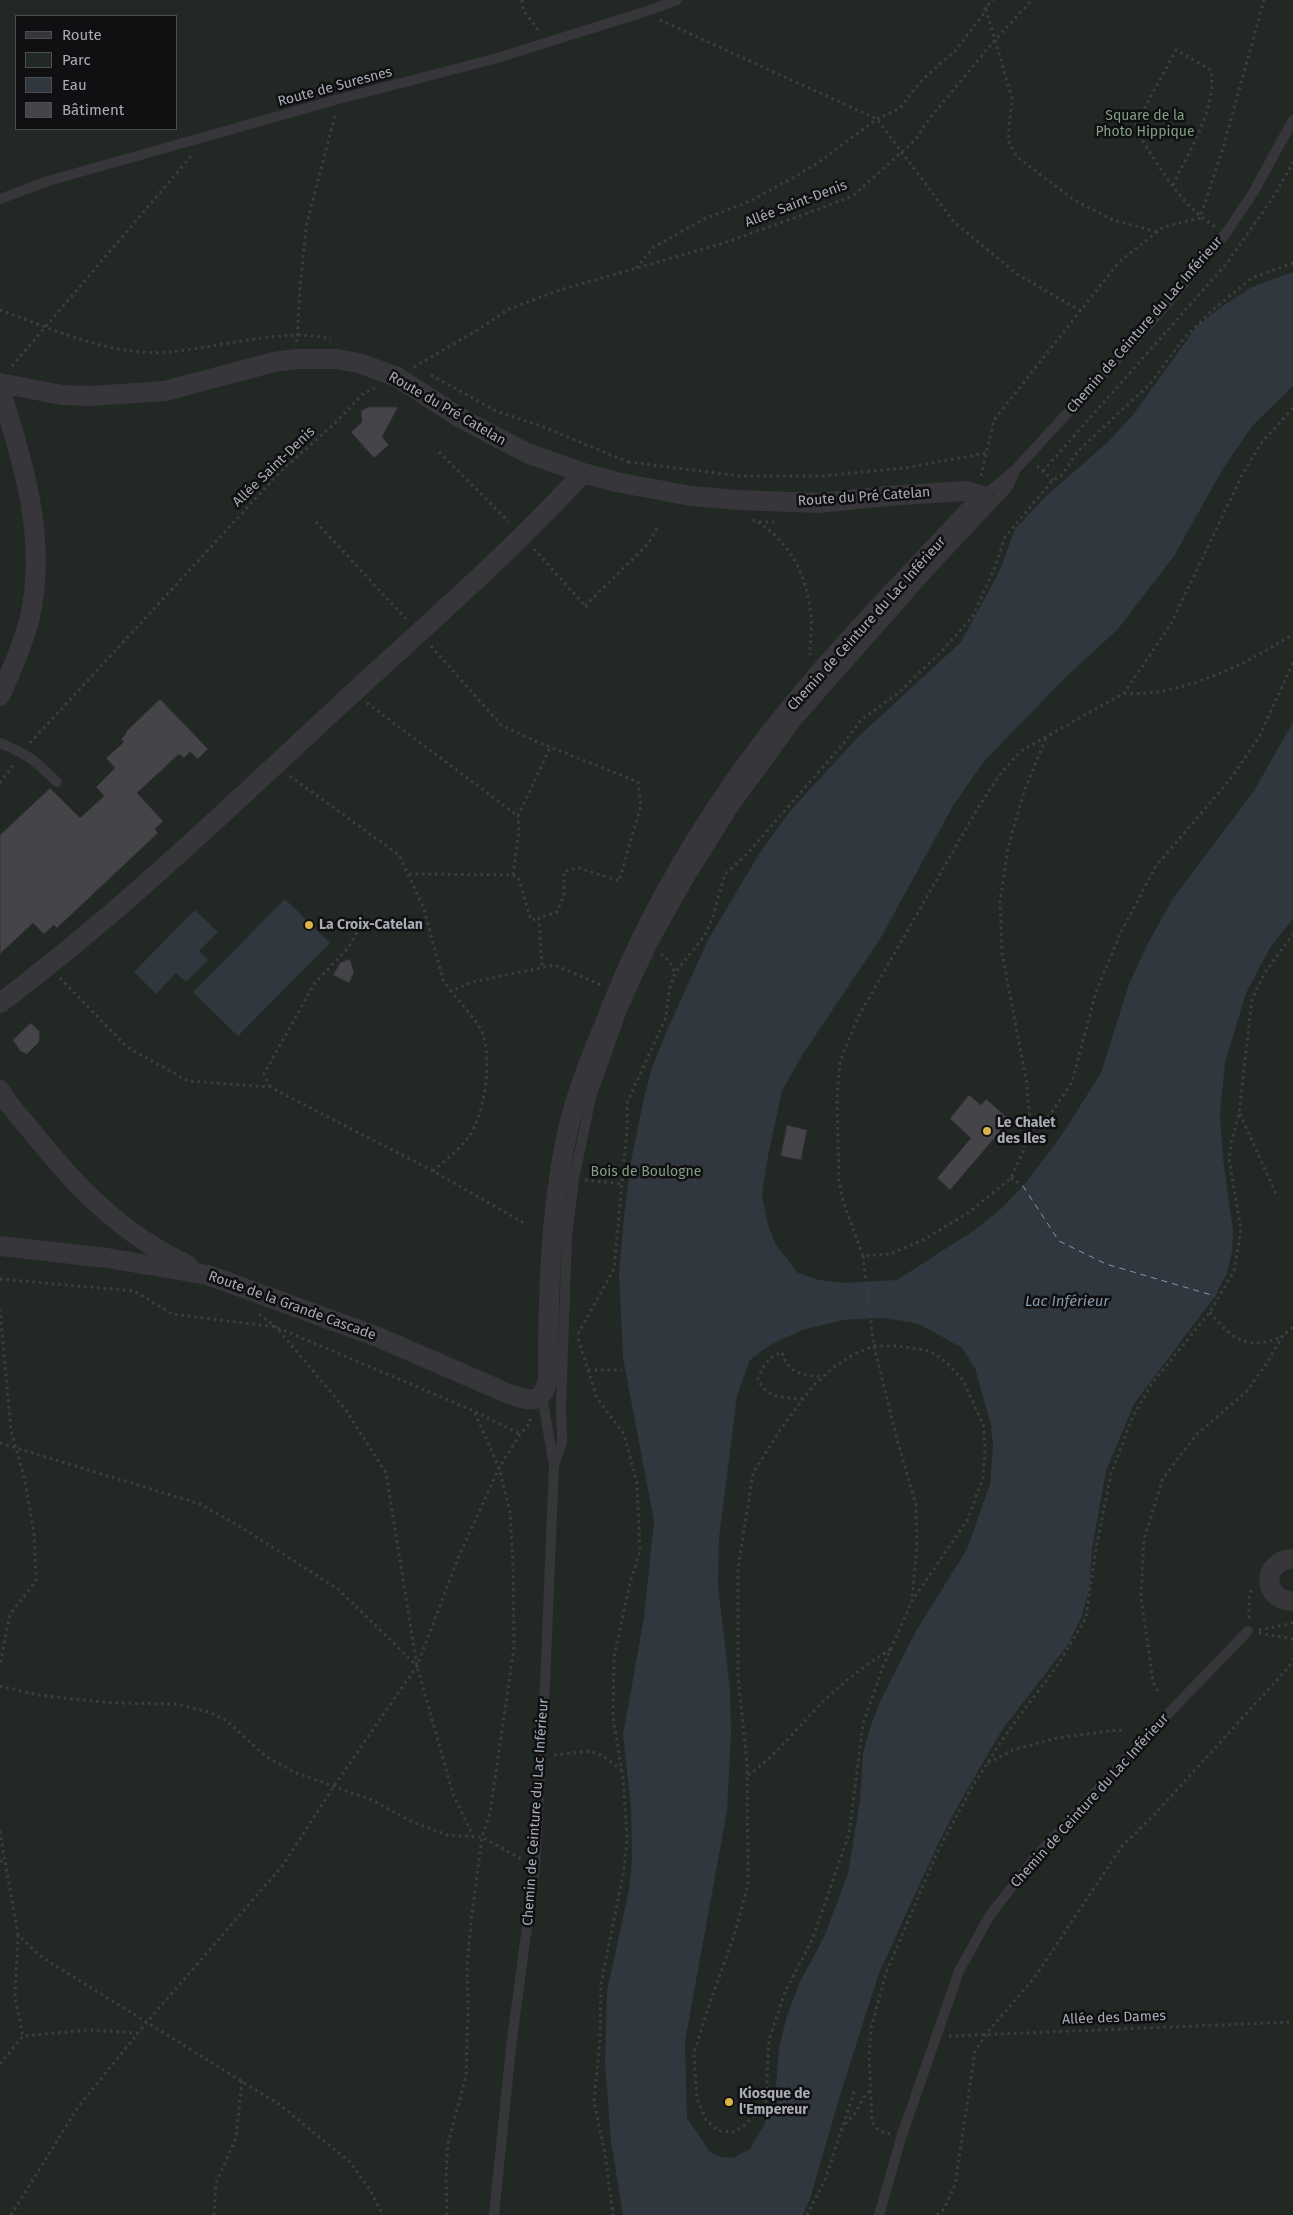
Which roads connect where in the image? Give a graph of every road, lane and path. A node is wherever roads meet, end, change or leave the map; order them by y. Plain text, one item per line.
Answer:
1 (522, 0) edge
2 (677, 0) edge
3 (994, 0) edge
4 (1032, 0) edge
5 (1264, 0) edge
6 (985, 7) junction
7 (644, 12) junction
8 (995, 40) junction
9 (548, 42) junction
10 (339, 99) junction
11 (877, 119) junction
12 (1293, 120) edge
13 (206, 138) junction
14 (903, 152) junction
15 (1293, 162) edge
16 (1173, 185) junction
17 (0, 199) edge
18 (1200, 218) junction
19 (1157, 232) junction
20 (1226, 233) junction
21 (1293, 263) edge
22 (636, 268) junction
23 (1081, 311) junction
24 (297, 359) junction
25 (397, 377) junction
26 (2, 382) edge
27 (1293, 408) edge
28 (986, 453) junction
29 (1028, 456) junction
30 (628, 462) dead end
31 (1016, 469) junction
32 (1043, 471) junction
33 (582, 473) junction
34 (981, 476) dead end
35 (1053, 480) junction
36 (983, 496) junction
37 (316, 522) dead end
38 (758, 522) dead end
39 (659, 525) dead end
40 (585, 606) dead end
41 (418, 632) junction
42 (1293, 635) edge
43 (810, 657) dead end
44 (1293, 663) edge
45 (354, 692) junction
46 (1124, 693) junction
47 (0, 696) edge
48 (1046, 737) junction
49 (0, 743) edge
50 (550, 748) junction
51 (23, 752) junction
52 (278, 763) junction
53 (57, 782) dead end
54 (0, 783) edge
55 (518, 816) junction
56 (409, 874) junction
57 (513, 875) junction
58 (539, 918) junction
59 (361, 924) dead end
60 (1293, 934) edge
61 (48, 965) junction
62 (542, 967) junction
63 (601, 985) dead end
64 (451, 991) junction
65 (0, 1003) edge
66 (270, 1087) junction
67 (0, 1090) edge
68 (1239, 1114) junction
69 (1034, 1127) junction
70 (432, 1171) junction
71 (1011, 1178) junction
72 (574, 1179) junction
73 (622, 1184) junction
74 (1023, 1186) dead end
75 (1277, 1196) dead end
76 (526, 1224) dead end
77 (0, 1246) edge
78 (863, 1256) junction
79 (208, 1275) junction
80 (0, 1279) edge
81 (1215, 1296) dead end
82 (1219, 1298) junction
83 (0, 1309) edge
84 (253, 1309) dead end
85 (1210, 1312) junction
86 (276, 1327) junction
87 (1293, 1327) edge
88 (1283, 1336) junction
89 (874, 1346) junction
90 (588, 1370) junction
91 (622, 1370) dead end
92 (823, 1377) junction
93 (542, 1396) junction
94 (804, 1399) junction
95 (474, 1411) junction
96 (530, 1423) dead end
97 (520, 1434) junction
98 (0, 1442) edge
99 (16, 1447) junction
100 (554, 1466) junction
101 (499, 1468) junction
102 (1293, 1555) edge
103 (1270, 1574) junction
104 (912, 1601) junction
105 (1293, 1601) edge
106 (1293, 1622) edge
107 (1248, 1632) junction
108 (1293, 1639) edge
109 (892, 1648) junction
110 (1293, 1659) edge
111 (0, 1665) edge
112 (417, 1666) junction
113 (0, 1686) edge
114 (1158, 1691) dead end
115 (1125, 1731) dead end
116 (541, 1756) junction
117 (987, 1764) junction
118 (621, 1771) junction
119 (748, 1775) junction
120 (334, 1786) junction
121 (0, 1831) edge
122 (473, 1836) junction
123 (482, 1837) junction
124 (0, 1861) edge
125 (5, 1861) junction
126 (534, 1867) junction
127 (18, 1935) junction
128 (147, 2022) junction
129 (1293, 2022) edge
130 (137, 2033) junction
131 (986, 2034) junction
132 (23, 2036) junction
133 (936, 2036) junction
134 (0, 2064) edge
135 (242, 2081) junction
136 (855, 2089) dead end
137 (870, 2090) junction
138 (844, 2124) junction
139 (901, 2138) junction
140 (11, 2215) edge
141 (214, 2215) edge
142 (384, 2215) edge
143 (447, 2215) edge
144 (494, 2215) edge
145 (613, 2215) edge
146 (807, 2215) edge
147 (879, 2215) edge
148 (937, 2215) edge

1 - 9 path
2 - 7 lane, Route de Suresnes
3 - 6 path, Allée Saint-Denis
4 - 8 path, Allée Saint-Denis
5 - 18 path
6 - 8 path
6 - 11 path, Allée Saint-Denis
7 - 9 lane, Route de Suresnes
7 - 11 path
8 - 14 path, Allée Saint-Denis
8 - 19 path
9 - 10 lane, Route de Suresnes
10 - 13 lane, Route de Suresnes
10 - 24 path
11 - 14 path
11 - 22 path, Allée Saint-Denis
12 - 20 lane, Chemin de Ceinture du Lac Inférieur
13 - 17 lane, Route de Suresnes
13 - 26 path
14 - 22 path, Allée Saint-Denis
14 - 23 path
15 - 32 path
16 - 16 path
16 - 18 path
18 - 19 path
18 - 20 path
19 - 23 path
20 - 29 lane, Chemin de Ceinture du Lac Inférieur
21 - 35 path
22 - 25 path, Allée Saint-Denis
23 - 28 path
24 - 25 street, Route du Pré Catelan
24 - 26 street, Route du Pré Catelan
25 - 33 street, Route du Pré Catelan
25 - 51 path, Allée Saint-Denis
26 - 47 street
27 - 46 path
28 - 30 path
28 - 34 path
29 - 31 lane, Chemin de Ceinture du Lac Inférieur
29 - 32 path
31 - 36 lane, Chemin de Ceinture du Lac Inférieur
31 - 72 lane, Chemin de Ceinture du Lac Inférieur
32 - 35 path
33 - 36 street, Route du Pré Catelan
33 - 41 street
35 - 73 path
36 - 93 street, Chemin de Ceinture du Lac Inférieur
37 - 41 path
38 - 43 path
39 - 40 path
41 - 45 street
41 - 50 path
42 - 46 path
44 - 69 path
45 - 52 street
45 - 55 path
46 - 48 path
48 - 69 path
48 - 78 path
49 - 51 lane
50 - 55 path
50 - 58 path
51 - 53 lane
51 - 54 path, Allée Saint-Denis
52 - 56 path
52 - 61 street
55 - 57 path
56 - 57 path
56 - 64 path
57 - 58 path
58 - 62 path
59 - 66 path
60 - 68 path
61 - 65 street
61 - 66 path
62 - 63 path
62 - 64 path
64 - 70 path
66 - 70 path
67 - 79 street
68 - 75 path
68 - 82 path
69 - 71 path
70 - 76 path
71 - 74 path
71 - 78 path
72 - 73 path
72 - 100 lane, Chemin de Ceinture du Lac Inférieur
73 - 90 path
77 - 79 street, Route de la Grande Cascade
78 - 89 path
79 - 93 street, Route de la Grande Cascade
80 - 86 path
81 - 82 path
82 - 85 path
83 - 99 path
84 - 86 path
85 - 88 path
85 - 117 path
86 - 95 path
86 - 112 path
87 - 88 path
88 - 114 path
89 - 92 path
89 - 104 path
89 - 104 path
90 - 91 path
90 - 118 path
92 - 94 path
92 - 94 path
93 - 100 lane, Chemin de Ceinture du Lac Inférieur
94 - 119 path
95 - 97 path
95 - 101 path
96 - 97 path
97 - 101 path
98 - 99 path
99 - 111 path
99 - 112 path
100 - 116 lane, Chemin de Ceinture du Lac Inférieur
101 - 112 path
101 - 123 path
102 - 103 street
103 - 105 street
103 - 107 path
104 - 109 path
106 - 107 path
107 - 108 path
107 - 133 lane, Chemin de Ceinture du Lac Inférieur
109 - 119 path
109 - 119 path
110 - 131 path
112 - 120 path
112 - 122 path
113 - 120 path
115 - 117 path
116 - 118 path
116 - 126 lane, Chemin de Ceinture du Lac Inférieur
117 - 137 path
118 - 145 path
120 - 122 path
120 - 128 path
121 - 125 path
122 - 123 path
123 - 126 path
123 - 143 path
124 - 125 path
125 - 127 path
126 - 144 lane, Chemin de Ceinture du Lac Inférieur
127 - 128 path
127 - 132 path
128 - 130 path
128 - 135 path
129 - 131 path, Allée des Dames
130 - 132 path
130 - 140 path
131 - 133 path, Allée des Dames
131 - 148 path
132 - 134 path
133 - 139 lane, Chemin de Ceinture du Lac Inférieur
135 - 141 path
135 - 142 path
136 - 138 path
137 - 138 path
137 - 139 path
138 - 146 path
139 - 147 lane, Chemin de Ceinture du Lac Inférieur

